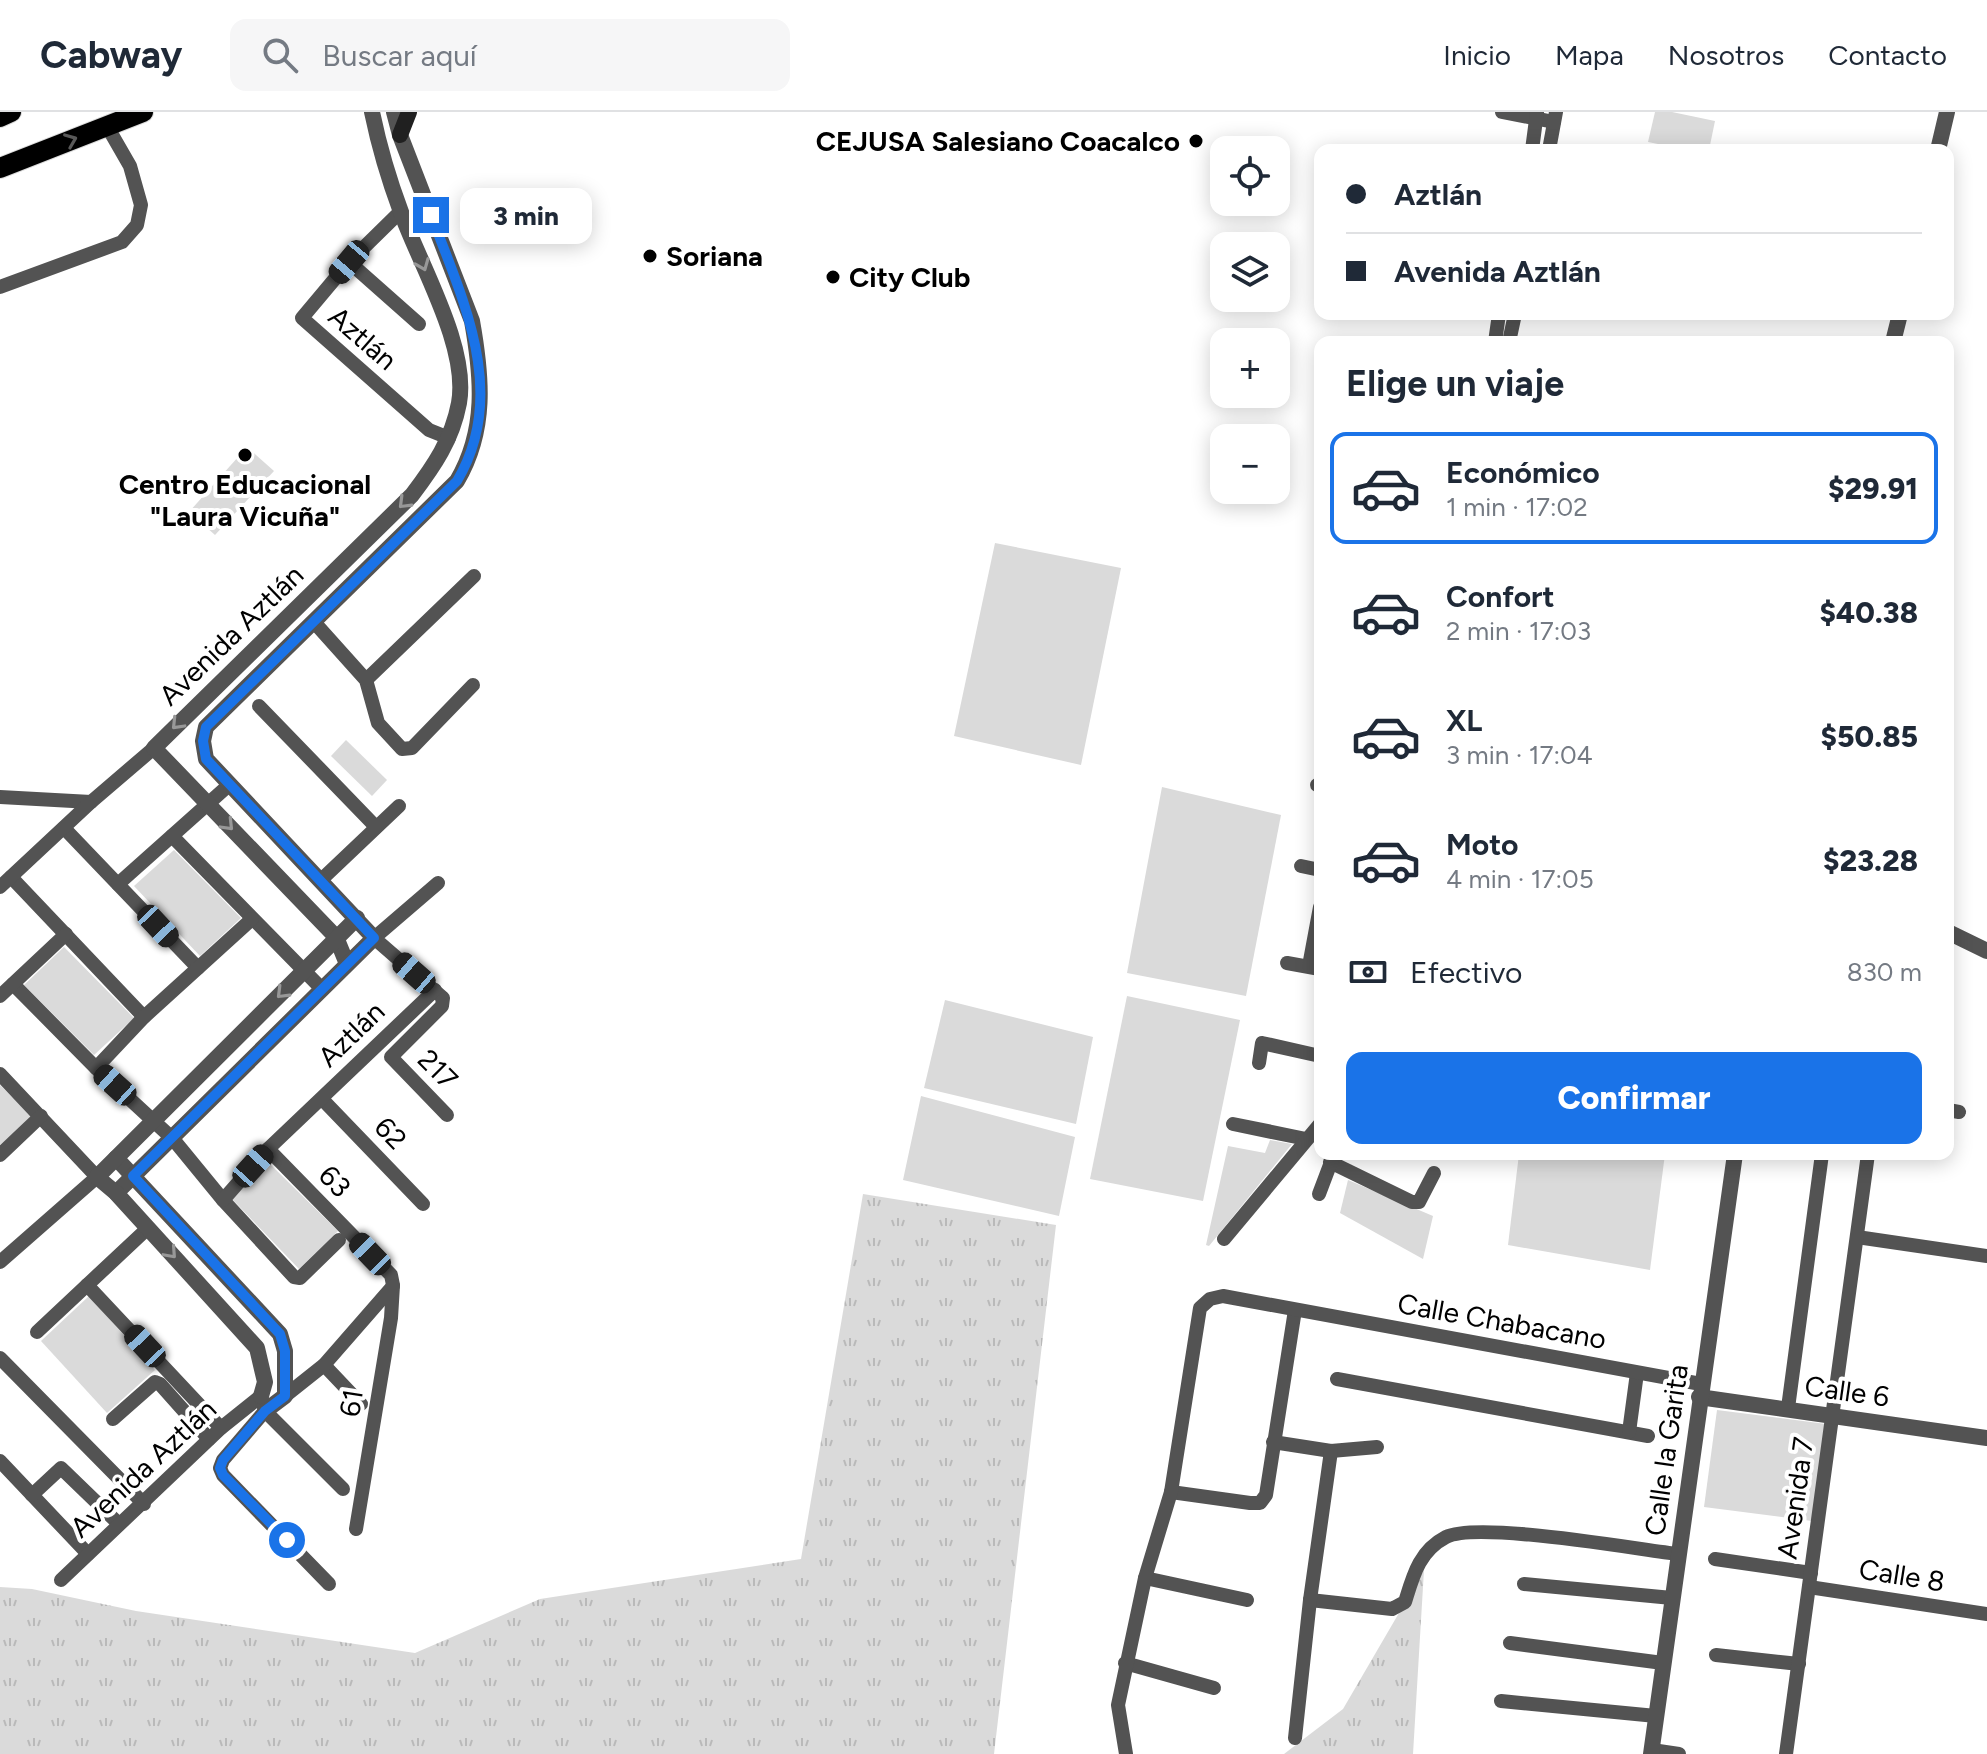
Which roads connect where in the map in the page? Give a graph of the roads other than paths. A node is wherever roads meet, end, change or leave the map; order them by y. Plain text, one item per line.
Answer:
1 (11, 112) edge
2 (143, 112) edge
3 (372, 112) edge
4 (394, 112) edge
5 (409, 112) edge
6 (1502, 112) edge
7 (1947, 112) edge
8 (1538, 116) edge
9 (0, 117) edge
10 (1555, 117) edge
11 (107, 126) junction
12 (400, 135) junction
13 (379, 142) junction
14 (1533, 144) edge
15 (1550, 144) edge
16 (1939, 144) edge
17 (0, 168) edge
18 (401, 211) junction
19 (349, 262) junction
20 (0, 287) edge
21 (419, 324) dead end
22 (449, 438) junction
23 (474, 576) dead end
24 (314, 622) junction
25 (366, 680) junction
26 (473, 685) dead end
27 (210, 691) junction
28 (259, 706) dead end
29 (226, 708) junction
30 (154, 748) junction
31 (229, 785) junction
32 (0, 797) edge
33 (91, 802) junction
34 (207, 803) junction
35 (399, 806) dead end
36 (376, 827) junction
37 (64, 828) junction
38 (172, 836) junction
39 (1301, 866) dead end
40 (1314, 869) edge
41 (321, 880) junction
42 (5, 882) edge
43 (438, 883) dead end
44 (118, 884) junction
45 (357, 918) junction
46 (252, 919) junction
47 (66, 934) junction
48 (1954, 935) edge
49 (336, 937) junction
50 (374, 938) junction
51 (1987, 951) edge
52 (1287, 963) dead end
53 (347, 964) junction
54 (1314, 967) edge
55 (198, 968) junction
56 (303, 972) junction
57 (13, 984) junction
58 (322, 989) junction
59 (435, 990) junction
60 (0, 996) edge
61 (144, 1017) junction
62 (1314, 1055) edge
63 (1259, 1063) dead end
64 (96, 1068) junction
65 (0, 1074) edge
66 (322, 1099) junction
67 (447, 1115) dead end
68 (41, 1116) junction
69 (154, 1120) junction
70 (1233, 1124) dead end
71 (1314, 1130) edge
72 (173, 1139) junction
73 (1306, 1139) junction
74 (268, 1149) junction
75 (0, 1155) edge
76 (116, 1158) junction
77 (1331, 1160) edge
78 (1336, 1160) edge
79 (1734, 1160) edge
80 (1821, 1160) edge
81 (1867, 1160) edge
82 (1434, 1173) dead end
83 (133, 1176) junction
84 (97, 1177) junction
85 (116, 1193) junction
86 (1319, 1194) dead end
87 (223, 1200) junction
88 (423, 1204) dead end
89 (148, 1228) junction
90 (1857, 1237) junction
91 (1224, 1239) dead end
92 (339, 1240) dead end
93 (1987, 1256) edge
94 (0, 1262) edge
95 (87, 1285) junction
96 (393, 1285) junction
97 (1295, 1310) junction
98 (37, 1332) dead end
99 (0, 1358) edge
100 (324, 1365) junction
101 (1637, 1373) junction
102 (1337, 1379) dead end
103 (1700, 1390) junction
104 (285, 1396) junction
105 (263, 1404) junction
106 (361, 1404) dead end
107 (1788, 1408) junction
108 (1833, 1414) junction
109 (113, 1419) dead end
110 (221, 1428) junction
111 (1629, 1432) junction
112 (1648, 1436) dead end
113 (1987, 1438) edge
114 (209, 1439) junction
115 (1273, 1442) junction
116 (1377, 1447) dead end
117 (1331, 1451) junction
118 (0, 1461) edge
119 (343, 1489) dead end
120 (1171, 1492) junction
121 (32, 1495) junction
122 (144, 1504) junction
123 (119, 1524) junction
124 (356, 1529) dead end
125 (88, 1554) junction
126 (1678, 1554) junction
127 (1715, 1559) dead end
128 (1145, 1578) junction
129 (61, 1580) dead end
130 (1810, 1580) junction
131 (329, 1584) dead end
132 (1524, 1584) dead end
133 (1672, 1598) junction
134 (1247, 1600) dead end
135 (1310, 1600) junction
136 (1987, 1614) edge
137 (1510, 1643) dead end
138 (1716, 1655) dead end
139 (1125, 1663) junction
140 (1663, 1663) junction
141 (1799, 1664) junction
142 (1214, 1688) dead end
143 (1501, 1701) dead end
144 (1656, 1716) junction
145 (1295, 1738) dead end
146 (1652, 1752) edge
147 (1126, 1754) edge
148 (1679, 1754) edge
149 (1786, 1754) edge

1 - 9 main road
2 - 11 main road
3 - 13 street, Avenida Aztlán
4 - 12 street, Avenida Aztlán
5 - 12 main road
6 - 8 street
7 - 16 street
8 - 10 street
8 - 14 street
10 - 15 street
17 -> 11 main road
11 - 20 street
12 - 13 street
12 - 24 street, Avenida Aztlán
13 - 18 street, Avenida Aztlán
18 - 19 street, Aztlán
18 -> 22 street, Avenida Aztlán
19 - 21 street, Aztlán
19 - 22 street, Aztlán
22 -> 27 street, Avenida Aztlán
23 - 25 street
24 - 25 street
24 - 29 street, Avenida Aztlán
25 - 26 street
27 - 29 street
27 -> 30 street, Avenida Aztlán
28 - 36 street
29 - 31 street, Avenida Aztlán
30 - 33 street
30 - 34 street, Avenida Aztlán
31 - 34 street
31 - 41 street, Avenida Aztlán
32 - 33 street
33 - 37 street
34 - 38 street
34 -> 49 street, Avenida Aztlán
35 - 36 street
36 - 41 street
37 - 42 street
37 - 44 street
38 - 44 street
38 - 46 street
39 - 40 street
41 - 45 street, Avenida Aztlán
42 - 47 street
43 - 50 street
44 - 55 street
45 - 49 street
45 - 50 street, Avenida Aztlán
46 - 55 street
46 - 56 street
47 - 57 street
47 - 61 street
48 - 51 street
49 - 53 street, Avenida Aztlán
49 - 56 street
50 - 53 street
50 - 59 street
52 - 54 street
53 - 58 street
55 - 61 street
56 - 58 street
56 -> 69 street
57 - 60 street
57 - 64 street
58 - 72 street
59 - 66 street, Aztlán
59 - 67 street, 217
61 - 64 street
62 - 63 street
64 - 69 street
65 - 68 street
66 - 74 street, Aztlán
66 - 88 street, 62
68 - 75 street
68 - 84 street
69 - 72 street
69 - 76 street
70 - 73 street
71 - 73 street
72 - 83 street
72 - 87 street
73 - 91 street
74 - 87 street, Aztlán
74 - 96 street, 63
76 - 83 street
76 - 84 street
77 - 86 street
78 - 82 street
79 - 103 street, Calle la Garita
80 - 107 street
81 - 90 street, Avenida 7
83 - 85 street
83 - 104 street
84 - 85 street
84 - 94 street
85 - 89 street
87 - 92 street
89 - 95 street
89 -> 105 street
90 - 93 street
90 - 108 street, Avenida 7
95 - 98 street
95 - 110 street
96 - 100 street
96 - 124 street, 61
97 - 101 street, Calle Chabacano
97 - 115 street
97 - 120 street, Calle Chabacano
99 - 122 street
100 - 104 street
100 - 106 street
101 - 103 street, Calle Chabacano
101 - 111 street
102 - 111 street
103 - 107 street, Calle 6
103 - 126 street, Calle la Garita
104 - 105 street, Avenida Aztlán
105 - 110 street, Avenida Aztlán
105 - 119 street
105 - 131 street
107 - 108 street, Calle 6
108 - 113 street, Calle 6
108 - 130 street, Avenida 7
109 - 114 street
110 - 114 street, Avenida Aztlán
111 - 112 street
114 - 122 street, Avenida Aztlán
115 - 117 street
115 - 120 street
116 - 117 street
117 - 135 street
118 - 121 street
120 - 128 street
121 - 123 street
121 - 125 street
122 - 123 street, Avenida Aztlán
123 - 125 street, Avenida Aztlán
125 - 129 street, Avenida Aztlán
126 - 133 street, Calle la Garita
126 - 135 street
127 - 130 street, Calle 8
128 - 134 street
128 - 139 street
130 - 136 street, Calle 8
130 - 141 street, Avenida 7
132 - 133 street
133 - 140 street, Calle la Garita
135 - 145 street
137 - 140 street
138 - 141 street
139 - 142 street
139 - 147 street
140 - 144 street, Calle la Garita
141 - 149 street, Avenida 7
143 - 144 street
144 - 146 street, Calle la Garita
146 - 148 street

